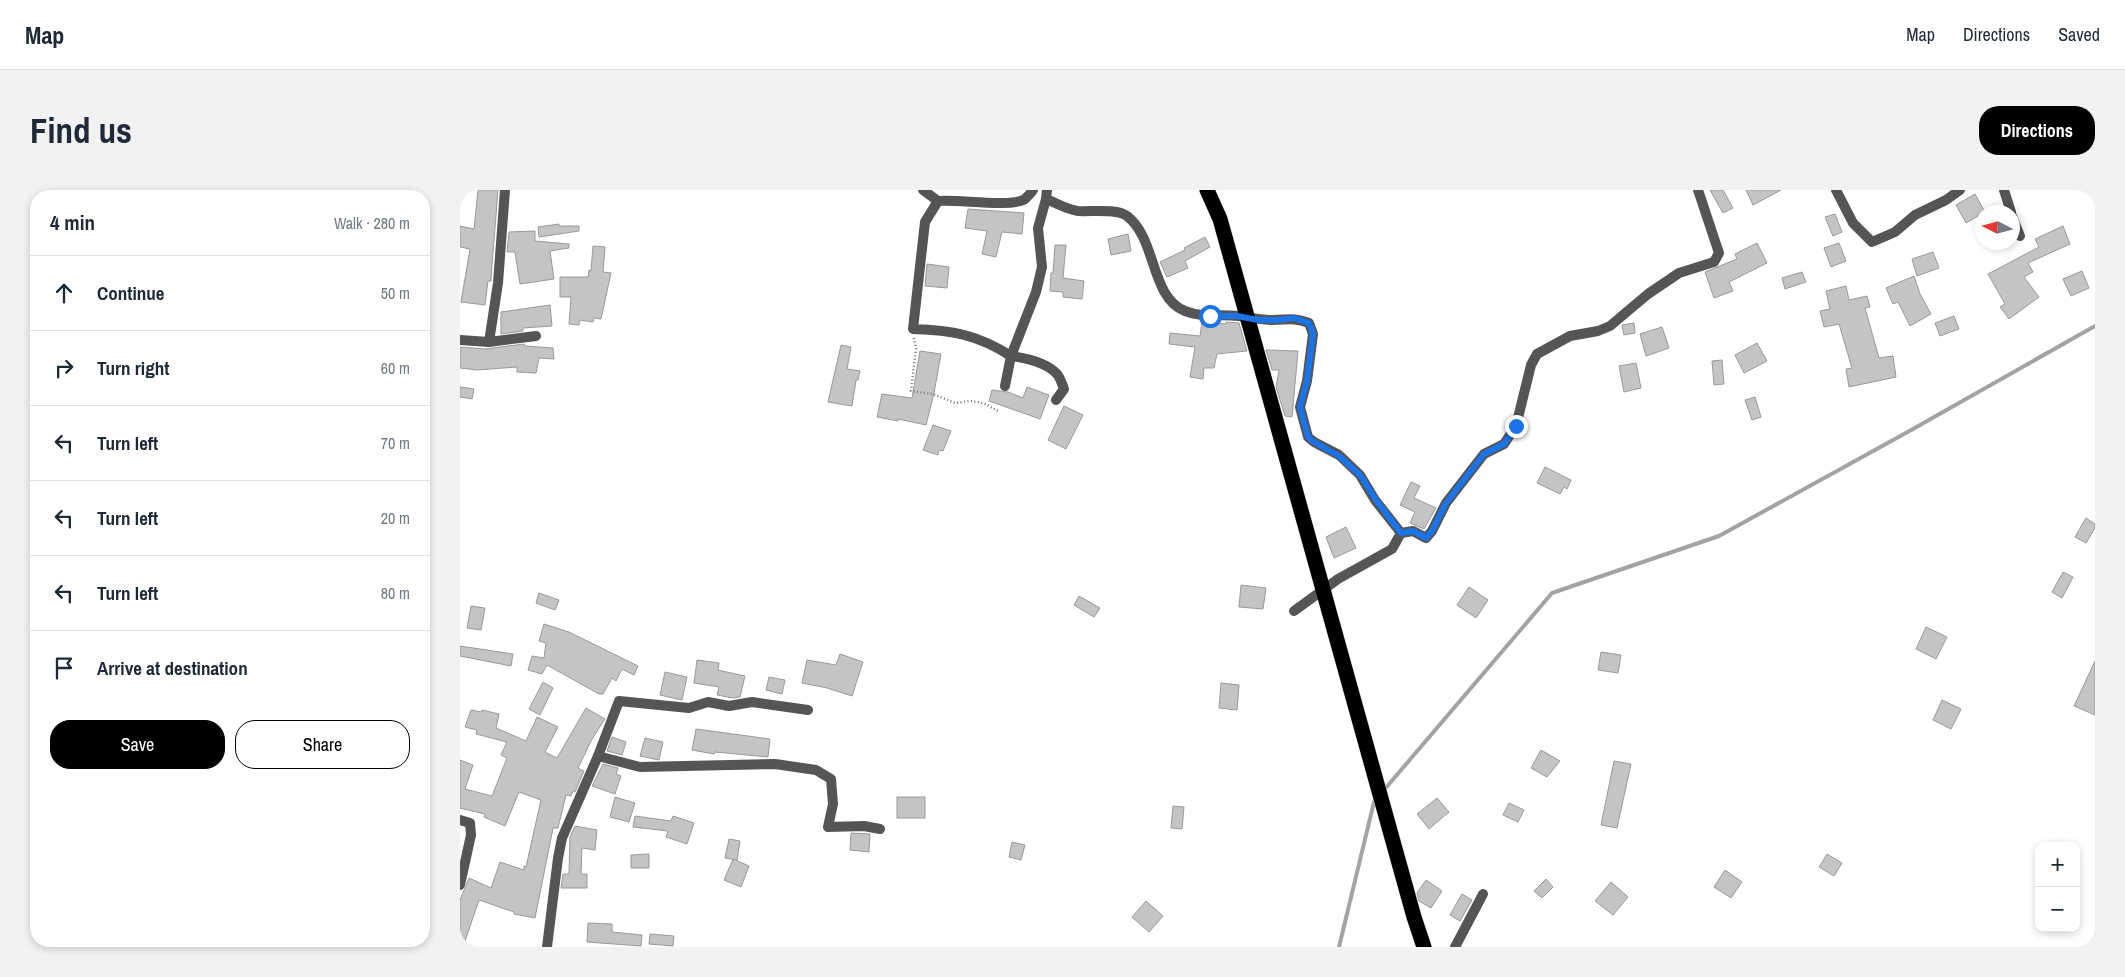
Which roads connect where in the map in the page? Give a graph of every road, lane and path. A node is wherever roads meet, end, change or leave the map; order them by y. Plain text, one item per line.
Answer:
1 (505, 190) edge
2 (1034, 190) edge
3 (1207, 190) edge
4 (1698, 190) edge
5 (1836, 190) edge
6 (1960, 190) edge
7 (2004, 190) edge
8 (931, 194) edge
9 (1047, 194) edge
10 (2009, 205) edge
11 (913, 329) junction
12 (536, 336) dead end
13 (460, 340) edge
14 (488, 342) junction
15 (1011, 356) junction
16 (1005, 386) dead end
17 (1056, 400) dead end
18 (998, 411) dead end
19 (1401, 533) junction
20 (1294, 611) dead end
21 (808, 710) dead end
22 (598, 756) junction
23 (460, 820) edge
24 (880, 829) dead end
25 (460, 885) edge
26 (1482, 894) dead end
27 (547, 947) edge
28 (1424, 947) edge
29 (1455, 947) edge

1 - 14 street
2 - 8 street
3 - 28 highway
4 - 19 street
5 - 6 street
7 - 10 street
8 - 11 street
9 - 15 street
9 - 19 street
11 - 15 street
11 - 18 path
12 - 14 street
13 - 14 street
15 - 16 street
15 - 17 street
19 - 20 street
21 - 22 street
22 - 24 street
22 - 27 street
23 - 25 street
26 - 29 street

